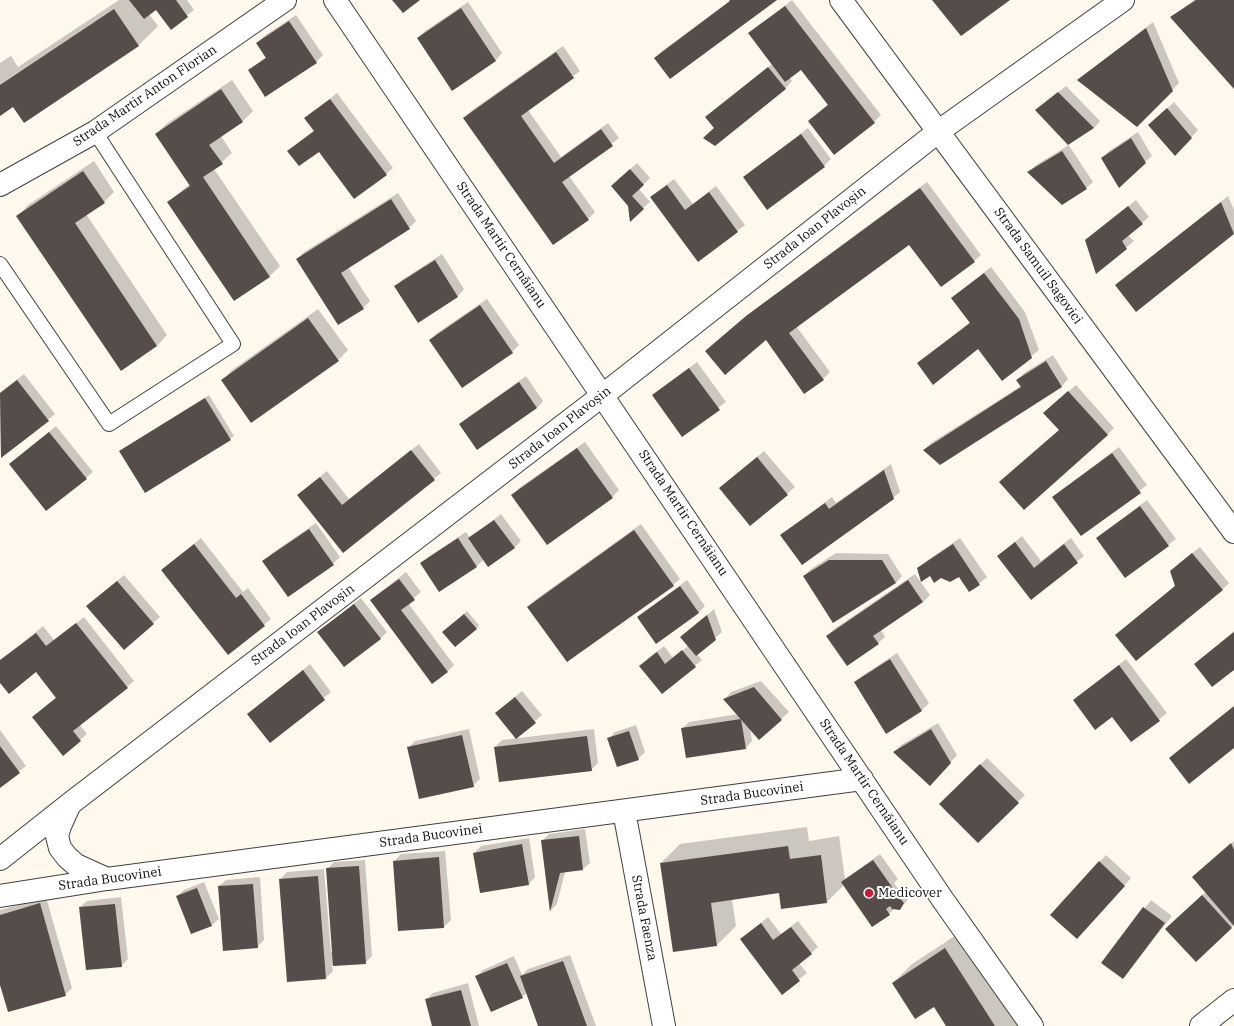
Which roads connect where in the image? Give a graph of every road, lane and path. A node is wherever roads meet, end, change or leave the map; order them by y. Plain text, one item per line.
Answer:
1 (285, 0) edge
2 (335, 0) edge
3 (842, 0) edge
4 (1123, 0) edge
5 (939, 131) junction
6 (95, 132) junction
7 (0, 185) edge
8 (0, 264) edge
9 (603, 395) junction
10 (1234, 532) edge
11 (862, 779) junction
12 (71, 803) junction
13 (624, 811) junction
14 (0, 859) edge
15 (107, 879) junction
16 (0, 896) edge
17 (1234, 1000) edge
18 (664, 1026) edge
19 (1032, 1026) edge
20 (1201, 1026) edge

1 - 6 street, Strada Martir Anton Florian
2 - 9 street, Strada Martir Cernăianu
3 - 5 street, Strada Samuil Sagovici
4 - 5 street, Strada Ioan Plavoșin
5 - 9 street, Strada Ioan Plavoșin
5 - 10 street, Strada Samuil Sagovici
6 - 7 street, Strada Martir Anton Florian
6 - 8 lane
9 - 11 street, Strada Martir Cernăianu
9 - 12 street, Strada Ioan Plavoșin
11 - 13 street, Strada Bucovinei
11 - 19 street, Strada Martir Cernăianu
12 - 14 street, Strada Ioan Plavoșin
12 - 15 street
13 - 15 street, Strada Bucovinei
13 - 18 street, Strada Faenza
15 - 16 street, Strada Bucovinei
17 - 20 street

